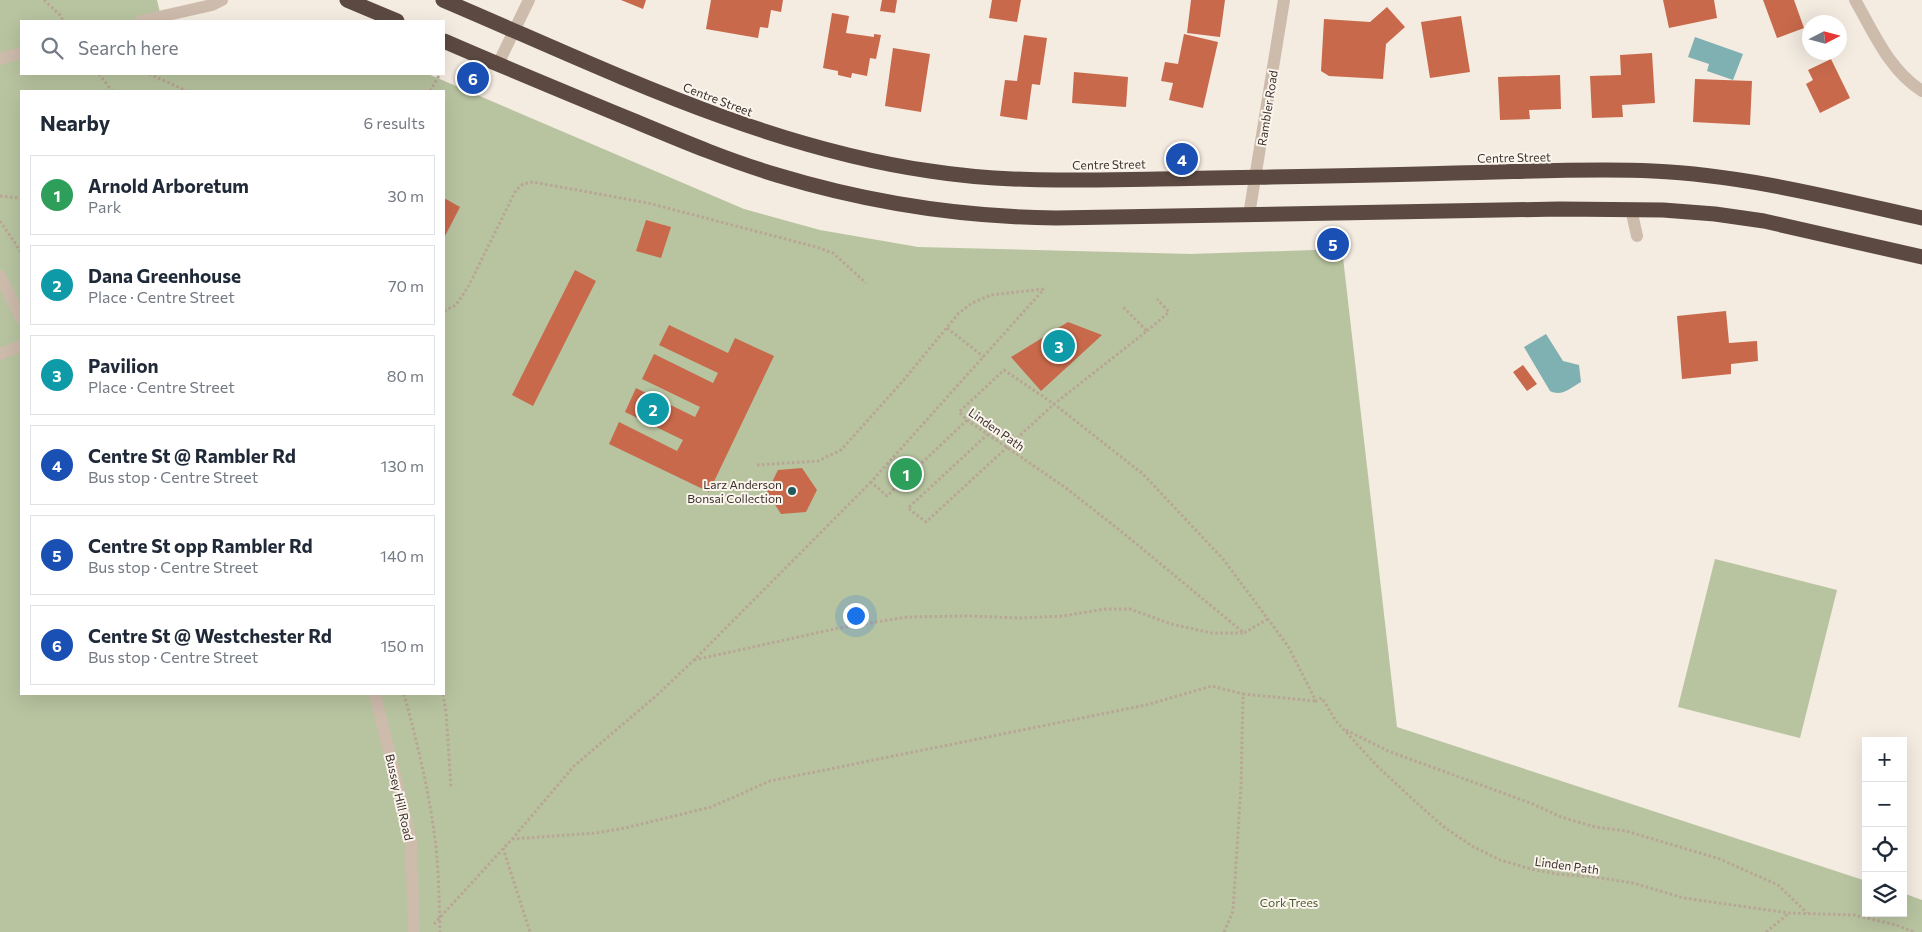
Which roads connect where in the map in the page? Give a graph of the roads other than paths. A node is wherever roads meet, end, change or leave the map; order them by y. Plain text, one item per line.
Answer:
1 (222, 0) edge
2 (347, 0) edge
3 (443, 0) edge
4 (529, 0) edge
5 (1284, 0) edge
6 (1855, 0) edge
7 (145, 20) edge
8 (395, 20) edge
9 (515, 31) junction
10 (445, 41) edge
11 (20, 53) edge
12 (0, 58) edge
13 (498, 64) junction
14 (1922, 91) edge
15 (1255, 177) junction
16 (1631, 209) junction
17 (1249, 216) junction
18 (1922, 218) edge
19 (1637, 236) dead end
20 (1922, 257) edge
21 (0, 276) edge
22 (20, 316) edge
23 (20, 346) edge
24 (0, 354) edge
25 (375, 695) edge
26 (414, 932) edge

1 - 7 street
2 - 8 highway
3 - 9 highway, Centre Street
4 - 9 street
5 - 15 street, Rambler Road
6 - 14 street
9 - 13 street
9 - 15 highway, Centre Street
10 - 13 highway
11 - 12 street
13 - 17 highway
15 - 17 street, Rambler Road
15 - 18 highway, Centre Street
16 - 17 highway
16 - 19 street
16 - 20 highway
21 - 22 street
23 - 24 street
25 - 26 street, Bussey Hill Road

